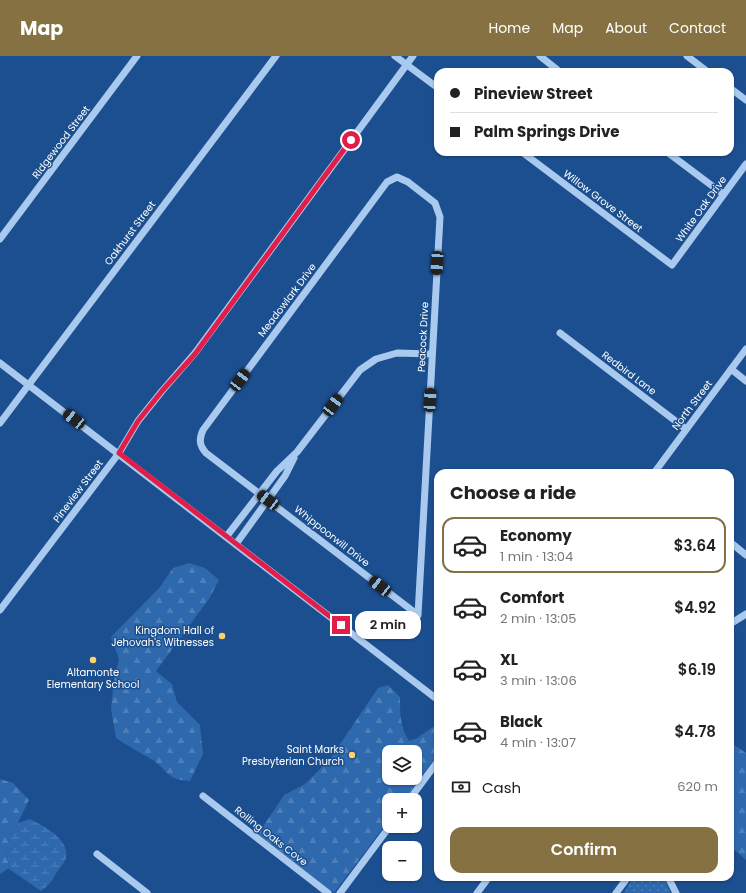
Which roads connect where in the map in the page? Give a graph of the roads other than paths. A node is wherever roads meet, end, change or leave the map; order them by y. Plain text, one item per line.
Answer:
1 (138, 56) edge
2 (276, 56) edge
3 (395, 56) edge
4 (413, 56) edge
5 (540, 56) edge
6 (687, 56) edge
7 (406, 64) junction
8 (555, 68) edge
9 (703, 68) edge
10 (434, 85) edge
11 (734, 91) edge
12 (746, 100) edge
13 (527, 156) edge
14 (672, 156) edge
15 (746, 164) edge
16 (398, 177) joint
17 (723, 194) junction
18 (0, 239) edge
19 (672, 265) joint
20 (560, 333) dead end
21 (746, 349) edge
22 (432, 354) junction
23 (0, 363) edge
24 (731, 369) junction
25 (746, 381) edge
26 (28, 385) junction
27 (0, 423) edge
28 (686, 429) junction
29 (200, 441) joint
30 (297, 452) junction
31 (119, 453) junction
32 (657, 469) edge
33 (259, 493) junction
34 (268, 500) junction
35 (226, 537) junction
36 (236, 544) junction
37 (734, 545) edge
38 (746, 555) edge
39 (0, 610) edge
40 (746, 614) edge
41 (418, 615) joint
42 (734, 622) edge
43 (434, 697) edge
44 (434, 766) edge
45 (414, 793) edge
46 (203, 796) dead end
47 (385, 833) edge
48 (97, 854) dead end
49 (486, 881) edge
50 (625, 881) edge
51 (670, 881) edge
52 (147, 893) edge
53 (328, 893) edge
54 (340, 893) edge
55 (477, 893) edge
56 (616, 893) edge
57 (676, 893) edge

1 - 18 street, Ridgewood Street
2 - 26 street, Oakhurst Street
3 - 7 street
4 - 7 street, Pineview Street
5 - 8 street
6 - 9 street
7 - 10 street
7 - 31 street, Pineview Street
11 - 12 street
13 - 19 street, Willow Grove Street
14 - 17 street
15 - 17 street, White Oak Drive
16 - 22 street, Peacock Drive
16 - 29 street, Meadowlark Drive
17 - 19 street, White Oak Drive
20 - 28 street, Redbird Lane
21 - 24 street, North Street
22 - 30 street
22 - 41 street, Peacock Drive
23 - 26 street
24 - 25 street
24 - 28 street, North Street
26 - 27 street, Oakhurst Street
26 - 31 street
28 - 32 street, North Street
29 - 33 street, Whippoorwill Drive
30 - 33 street
30 - 34 street
31 - 35 street
31 - 39 street, Pineview Street
33 - 34 street, Whippoorwill Drive
33 - 35 street
34 - 36 street
34 - 41 street, Whippoorwill Drive
35 - 36 street
36 - 43 street
37 - 38 street
40 - 42 street
44 - 45 street
46 - 53 street, Rolling Oaks Cove
47 - 54 street
48 - 52 street
49 - 55 street
50 - 56 street
51 - 57 street

